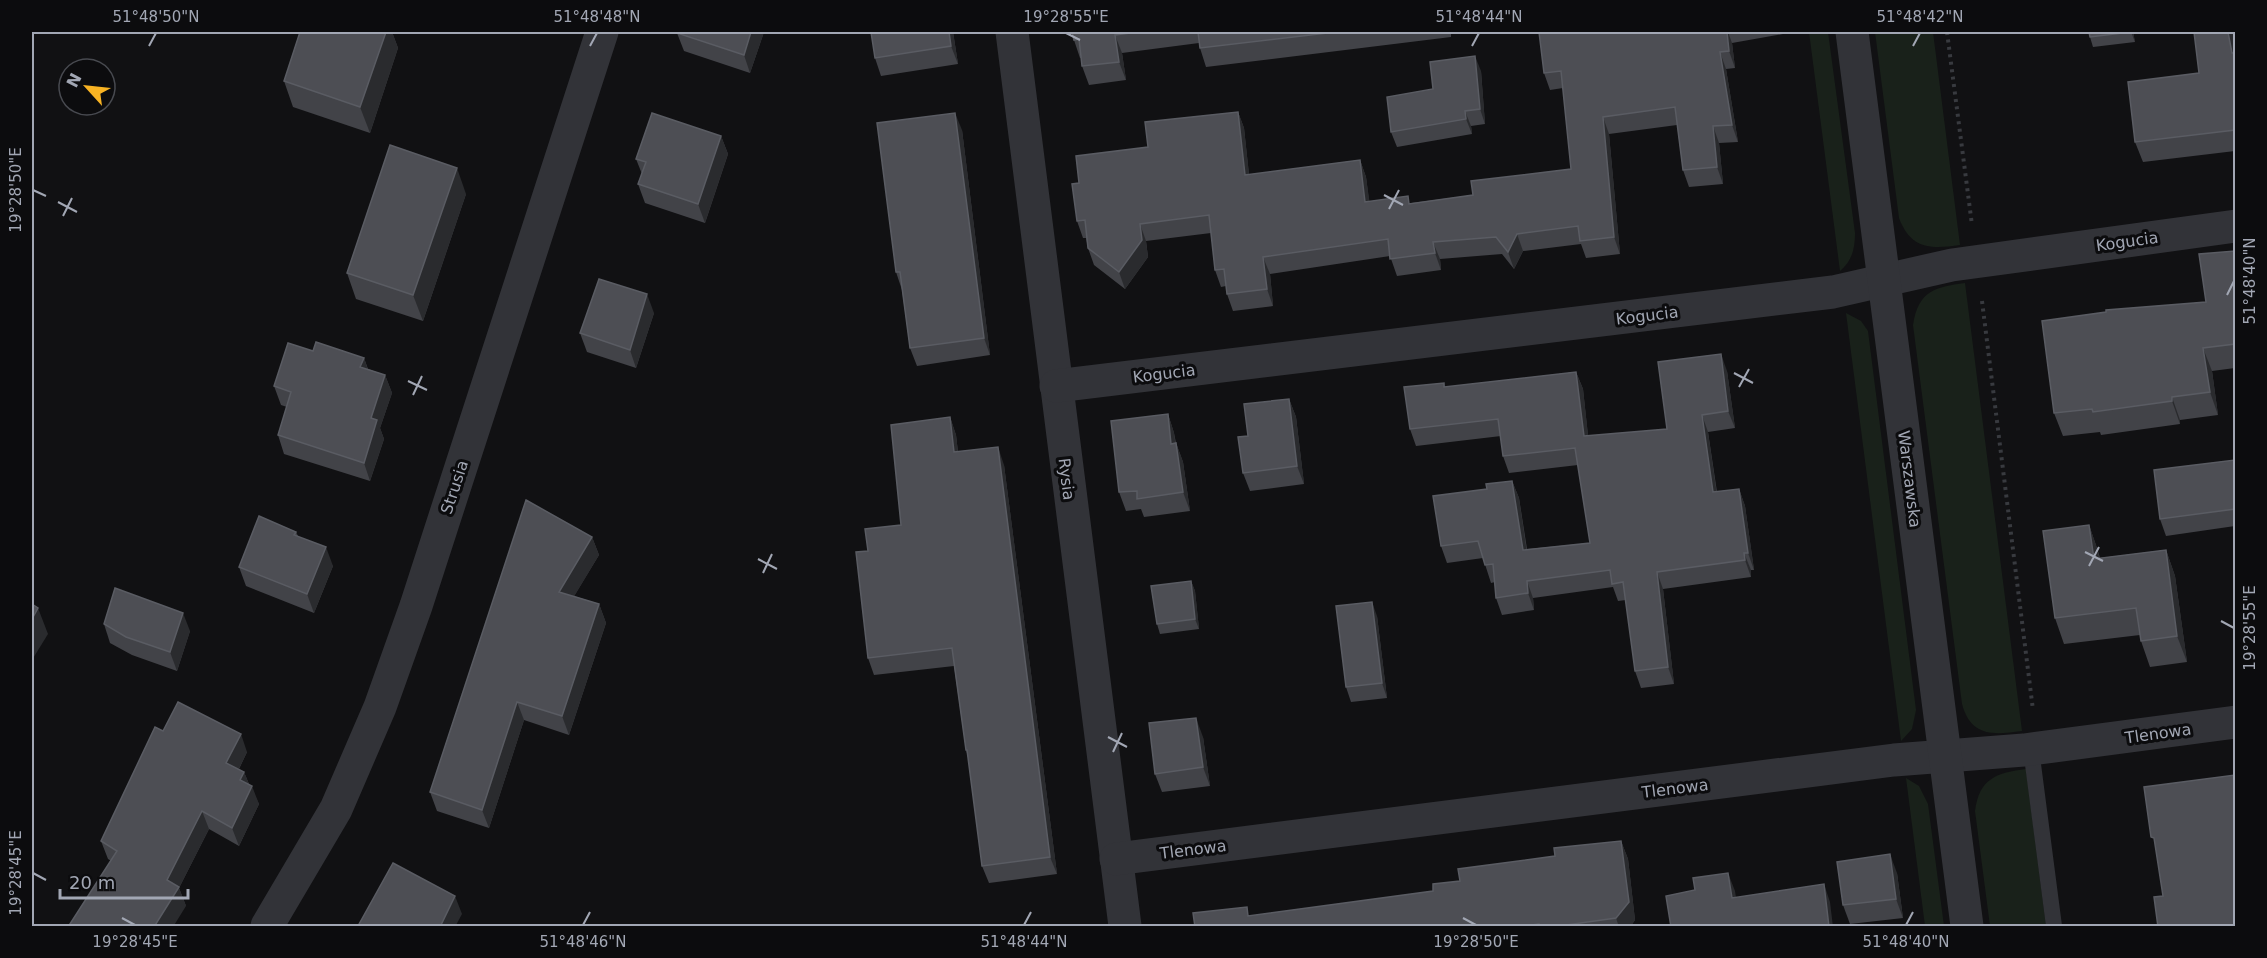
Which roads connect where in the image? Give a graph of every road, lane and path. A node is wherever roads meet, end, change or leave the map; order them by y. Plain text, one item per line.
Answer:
1 (602, 32) edge
2 (1012, 32) edge
3 (1852, 32) edge
4 (1947, 32) edge
5 (2235, 226) edge
6 (1977, 262) junction
7 (1884, 280) junction
8 (1056, 386) junction
9 (2235, 722) edge
10 (2031, 749) junction
11 (1945, 756) junction
12 (1116, 859) junction
13 (267, 927) edge
14 (1125, 927) edge
15 (1967, 927) edge
16 (2054, 927) edge

1 - 13 street, Strusia
2 - 8 street, Rysia
3 - 7 street, Warszawska
4 - 6 path
5 - 6 street, Kogucia
6 - 7 street, Kogucia
6 - 10 path
7 - 8 street, Kogucia
7 - 11 street, Warszawska
8 - 12 street, Rysia
9 - 10 street, Tlenowa
10 - 11 street, Tlenowa
10 - 16 lane
11 - 12 street, Tlenowa
11 - 15 street, Warszawska
12 - 14 street, Rysia

